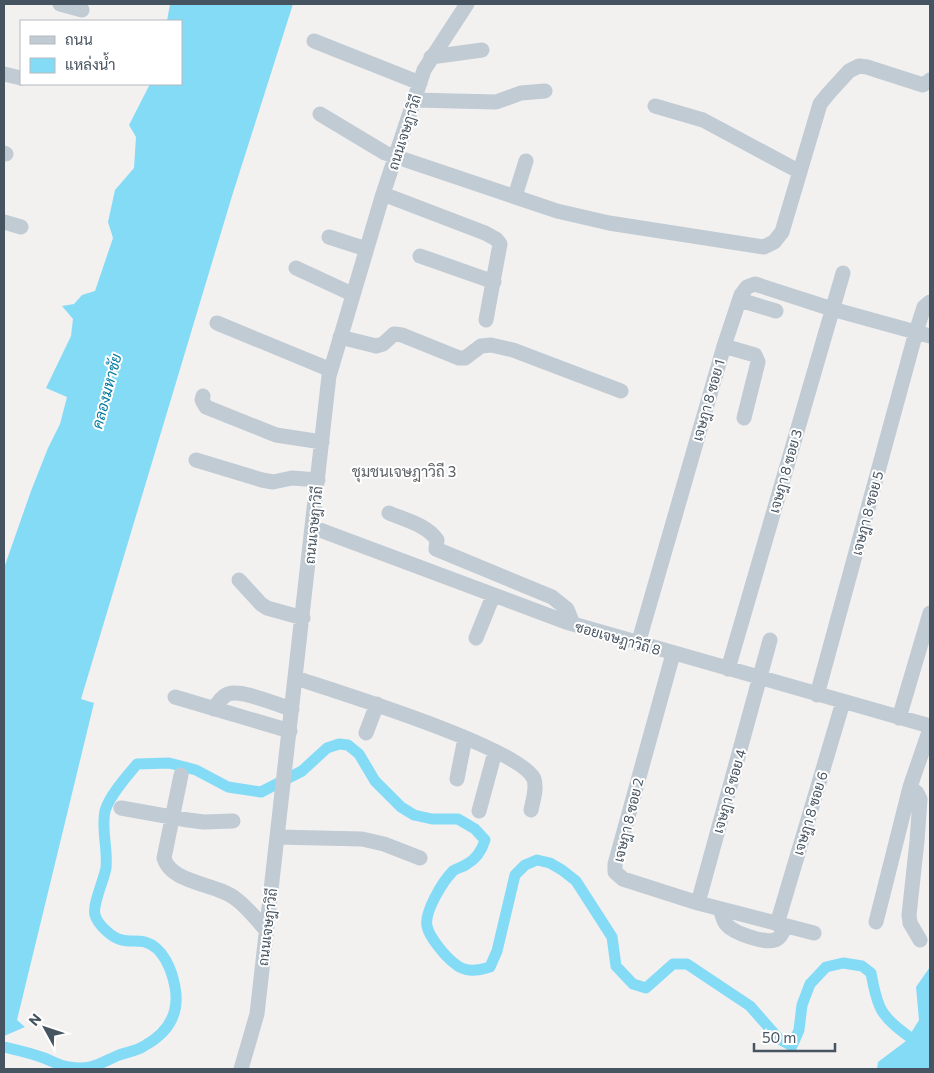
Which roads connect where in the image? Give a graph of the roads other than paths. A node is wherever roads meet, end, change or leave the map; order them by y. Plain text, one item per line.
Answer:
1 (60, 4) edge
2 (467, 4) edge
3 (82, 10) dead end
4 (314, 41) dead end
5 (482, 50) dead end
6 (432, 57) junction
7 (4, 74) edge
8 (20, 78) edge
9 (930, 80) edge
10 (420, 83) junction
11 (545, 92) dead end
12 (414, 100) junction
13 (654, 106) dead end
14 (320, 114) dead end
15 (396, 157) junction
16 (526, 160) dead end
17 (800, 172) junction
18 (383, 194) junction
19 (515, 196) junction
20 (4, 222) edge
21 (21, 226) dead end
22 (329, 237) dead end
23 (366, 249) junction
24 (420, 256) dead end
25 (296, 268) dead end
26 (843, 273) dead end
27 (494, 282) junction
28 (352, 294) junction
29 (740, 300) junction
30 (930, 302) edge
31 (832, 309) junction
32 (776, 311) dead end
33 (486, 320) dead end
34 (217, 323) dead end
35 (923, 334) edge
36 (340, 337) junction
37 (724, 346) junction
38 (330, 370) junction
39 (621, 391) dead end
40 (202, 396) dead end
41 (744, 418) dead end
42 (322, 442) junction
43 (196, 460) dead end
44 (318, 480) junction
45 (389, 513) dead end
46 (312, 527) junction
47 (239, 580) dead end
48 (493, 596) junction
49 (930, 614) edge
50 (302, 618) junction
51 (573, 624) junction
52 (476, 638) dead end
53 (770, 640) dead end
54 (638, 644) junction
55 (672, 654) junction
56 (728, 669) junction
57 (296, 678) junction
58 (761, 678) junction
59 (817, 694) junction
60 (174, 697) dead end
61 (843, 702) junction
62 (376, 704) junction
63 (214, 708) junction
64 (292, 709) junction
65 (899, 718) junction
66 (930, 728) edge
67 (290, 732) junction
68 (366, 733) dead end
69 (465, 738) junction
70 (495, 752) junction
71 (181, 775) dead end
72 (457, 779) dead end
73 (910, 787) junction
74 (121, 808) dead end
75 (531, 810) dead end
76 (479, 811) dead end
77 (173, 818) junction
78 (233, 821) dead end
79 (277, 837) junction
80 (897, 838) junction
81 (917, 841) junction
82 (420, 858) dead end
83 (698, 903) junction
84 (876, 922) dead end
85 (781, 925) junction
86 (266, 930) junction
87 (814, 933) dead end
88 (920, 940) dead end
89 (241, 1069) edge

1 - 3 street
2 - 6 street, ถนนเจษฎาวิถี
4 - 10 street
5 - 6 street
6 - 10 street, ถนนเจษฎาวิถี
7 - 8 street
9 - 17 street
10 - 12 street, ถนนเจษฎาวิถี
11 - 12 street
12 - 15 street, ถนนเจษฎาวิถี
13 - 17 street
14 - 15 street
15 - 18 street, ถนนเจษฎาวิถี
15 - 19 street
16 - 19 street
17 - 19 street
18 - 23 street, ถนนเจษฎาวิถี
18 - 27 street
20 - 21 street
22 - 23 street
23 - 28 street, ถนนเจษฎาวิถี
24 - 27 street
25 - 28 street
26 - 31 street, เจษฎา 8 ซอย 3
27 - 33 street
28 - 36 street, ถนนเจษฎาวิถี
29 - 31 street, เจษฎา 8 ซอย 1
29 - 32 street
29 - 37 street, เจษฎา 8 ซอย 1
30 - 35 street, เจษฎา 8 ซอย 5
31 - 35 street, เจษฎา 8 ซอย 1
31 - 56 street, เจษฎา 8 ซอย 3
34 - 38 street
35 - 59 street, เจษฎา 8 ซอย 5
36 - 38 street, ถนนเจษฎาวิถี
36 - 39 street
37 - 41 street
37 - 54 street, เจษฎา 8 ซอย 1
38 - 42 street, ถนนเจษฎาวิถี
40 - 42 street
42 - 44 street, ถนนเจษฎาวิถี
43 - 44 street
44 - 46 street, ถนนเจษฎาวิถี
45 - 51 street
46 - 48 street, ซอยเจษฎาวิถี 8
46 - 50 street, ถนนเจษฎาวิถี
47 - 50 street
48 - 51 street, ซอยเจษฎาวิถี 8
48 - 52 street
49 - 65 street
50 - 57 street, ถนนเจษฎาวิถี
51 - 54 street, ซอยเจษฎาวิถี 8
53 - 58 street, เจษฎา 8 ซอย 4
54 - 55 street, ซอยเจษฎาวิถี 8
55 - 56 street, ซอยเจษฎาวิถี 8
55 - 83 street, เจษฎา 8 ซอย 2
56 - 58 street, ซอยเจษฎาวิถี 8
57 - 62 street
57 - 64 street, ถนนเจษฎาวิถี
58 - 59 street, ซอยเจษฎาวิถี 8
58 - 83 street, เจษฎา 8 ซอย 4
59 - 61 street, ซอยเจษฎาวิถี 8
60 - 63 street
61 - 65 street, ซอยเจษฎาวิถี 8
61 - 85 street, เจษฎา 8 ซอย 6
62 - 68 street
62 - 69 street
63 - 64 street
63 - 67 street
64 - 67 street, ถนนเจษฎาวิถี
65 - 66 street, ซอยเจษฎาวิถี 8
66 - 73 street
67 - 79 street, ถนนเจษฎาวิถี
69 - 70 street
69 - 72 street
70 - 75 street
70 - 76 street
71 - 77 street
73 - 80 street
73 - 81 street
74 - 77 street
77 - 78 street
77 - 86 street
79 - 82 street
79 - 86 street, ถนนเจษฎาวิถี
80 - 81 street
80 - 84 street
81 - 88 street
83 - 85 street, เจษฎา 8 ซอย 2
85 - 87 street, เจษฎา 8 ซอย 2
86 - 89 street, ถนนเจษฎาวิถี

